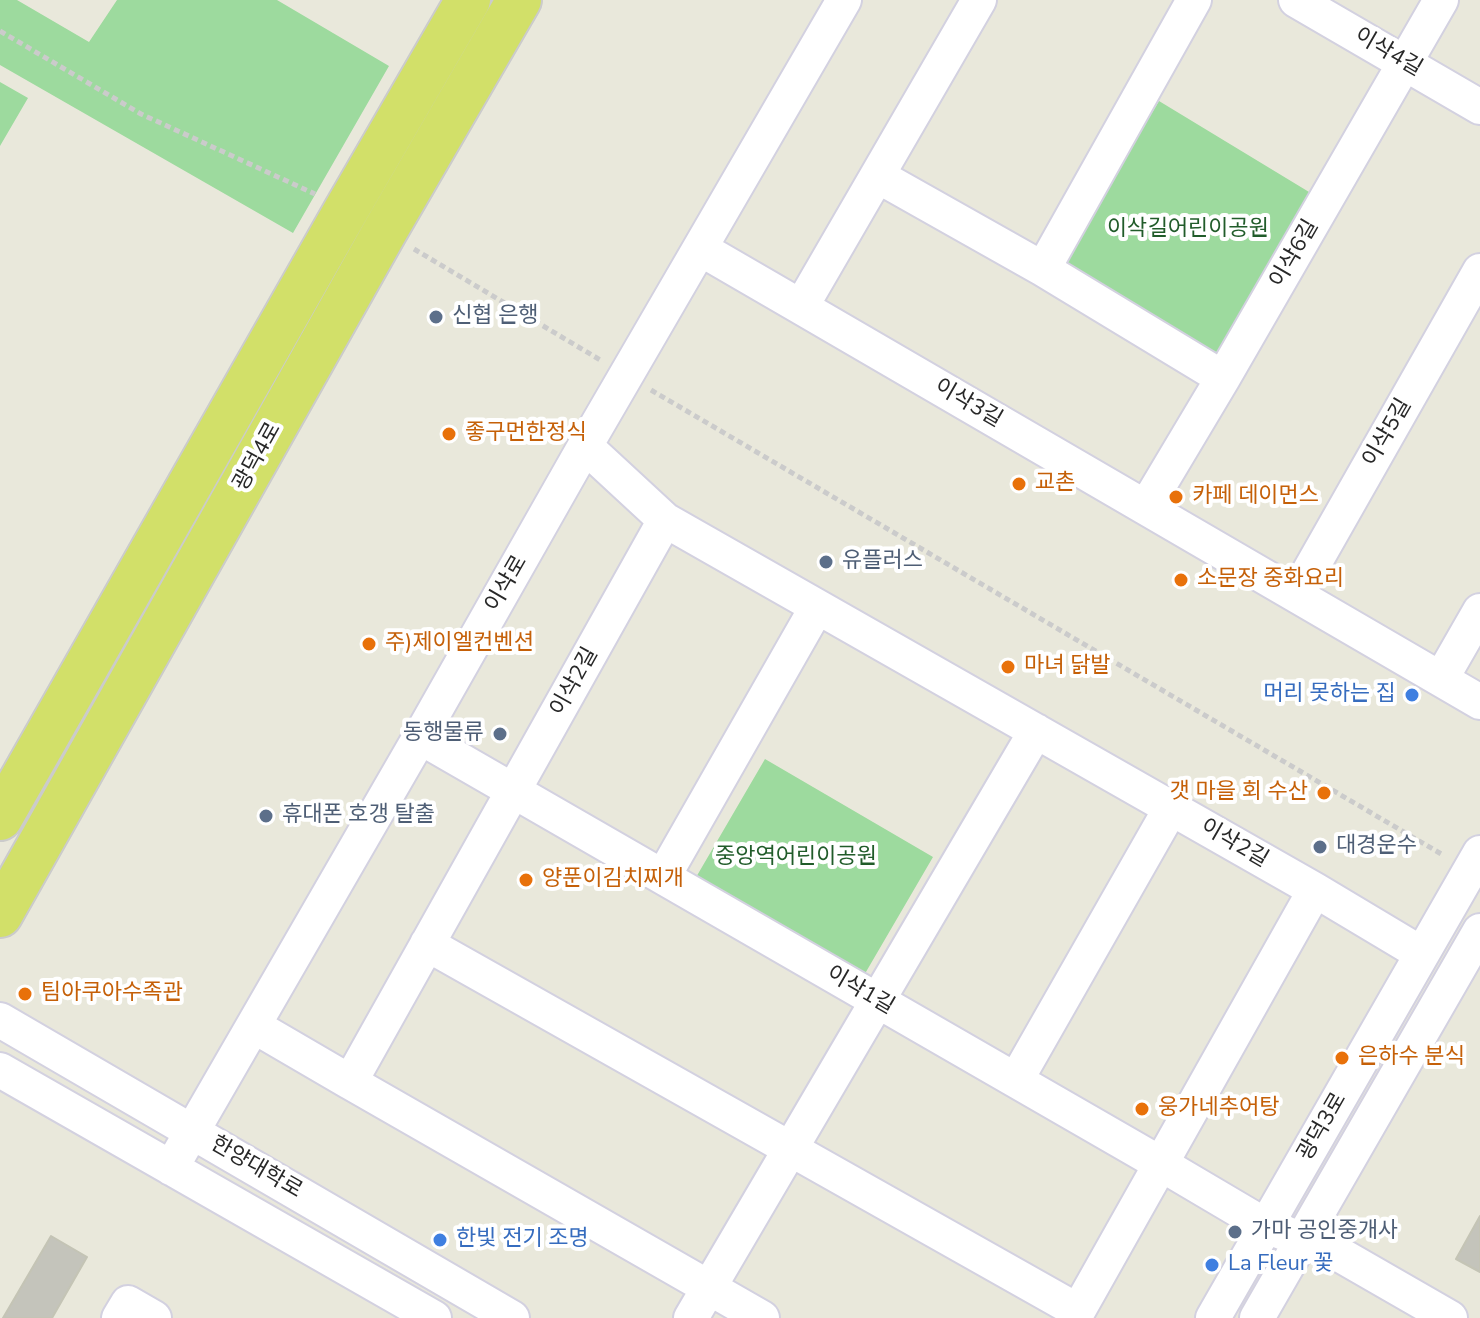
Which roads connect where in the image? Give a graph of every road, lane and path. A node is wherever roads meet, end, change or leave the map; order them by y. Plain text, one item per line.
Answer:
1 (468, 0) edge
2 (519, 0) edge
3 (844, 0) edge
4 (979, 0) edge
5 (1194, 0) edge
6 (1296, 0) edge
7 (1441, 0) edge
8 (0, 31) edge
9 (1404, 63) junction
10 (1480, 107) edge
11 (878, 176) junction
12 (345, 212) junction
13 (385, 231) junction
14 (701, 249) junction
15 (1043, 269) junction
16 (1480, 271) edge
17 (801, 307) junction
18 (626, 376) junction
19 (1223, 378) junction
20 (585, 446) junction
21 (1146, 507) junction
22 (665, 520) junction
23 (1296, 595) junction
24 (817, 607) junction
25 (1480, 611) edge
26 (1441, 679) junction
27 (1480, 702) edge
28 (1036, 731) junction
29 (420, 737) junction
30 (514, 791) junction
31 (1171, 808) junction
32 (0, 818) edge
33 (1475, 862) edge
34 (663, 877) junction
35 (1315, 890) junction
36 (0, 915) edge
37 (1480, 931) edge
38 (427, 944) junction
39 (1422, 954) junction
40 (876, 1001) junction
41 (0, 1020) edge
42 (254, 1026) junction
43 (0, 1070) edge
44 (1016, 1080) junction
45 (350, 1082) junction
46 (193, 1131) junction
47 (791, 1149) junction
48 (1161, 1164) junction
49 (171, 1168) junction
50 (1266, 1226) junction
51 (1302, 1240) junction
52 (709, 1288) junction
53 (1076, 1315) edge
54 (119, 1318) edge
55 (154, 1318) edge
56 (434, 1318) edge
57 (512, 1318) edge
58 (691, 1318) edge
59 (762, 1318) edge
60 (1213, 1318) edge
61 (1257, 1318) edge
62 (1450, 1318) edge

1 - 12 main road, 광덕4로
2 - 13 main road, 광덕4로
3 - 14 street, 이삭로
4 - 11 street
5 - 15 street
6 - 9 street, 이삭4길
7 - 9 street, 이삭6길
8 - 12 path
9 - 10 street, 이삭4길
9 - 19 street, 이삭6길
11 - 15 street
11 - 17 street
12 - 32 main road, 광덕4로
13 - 18 path
13 - 36 main road, 광덕4로
14 - 17 street, 이삭3길
14 - 18 street, 이삭로
15 - 19 street
16 - 23 street, 이삭5길
17 - 21 street, 이삭3길
18 - 20 street, 이삭로
18 - 33 path
19 - 21 street, 이삭6길
20 - 22 street
20 - 29 street, 이삭로
21 - 23 street, 이삭3길
22 - 24 street, 이삭2길
22 - 30 street, 이삭2길
23 - 26 street, 이삭3길
24 - 28 street, 이삭2길
24 - 34 street
25 - 26 street
26 - 27 street, 이삭3길
28 - 31 street, 이삭2길
28 - 40 street
29 - 30 street, 이삭1길
29 - 42 street, 이삭로
30 - 34 street, 이삭1길
30 - 38 street, 이삭2길
31 - 35 street, 이삭2길
31 - 44 street
33 - 39 street, 광덕3로
34 - 40 street, 이삭1길
35 - 39 street, 이삭2길
35 - 48 street
37 - 51 street, 광덕3로
38 - 45 street, 이삭2길
38 - 47 street
39 - 50 street, 광덕3로
40 - 44 street, 이삭1길
40 - 47 street
41 - 46 street, 한양대학로
42 - 45 street
42 - 46 street, 이삭로
43 - 49 street, 한양대학로
44 - 48 street, 이삭1길
45 - 52 street
46 - 49 street, 이삭로
46 - 57 street, 한양대학로
47 - 52 street
47 - 53 street
48 - 50 street, 이삭1길
48 - 53 street
49 - 56 street, 한양대학로
50 - 51 street, 이삭1길
50 - 60 street, 광덕3로
51 - 61 street, 광덕3로
51 - 62 street, 이삭1길
52 - 58 street
52 - 59 street
54 - 55 street

